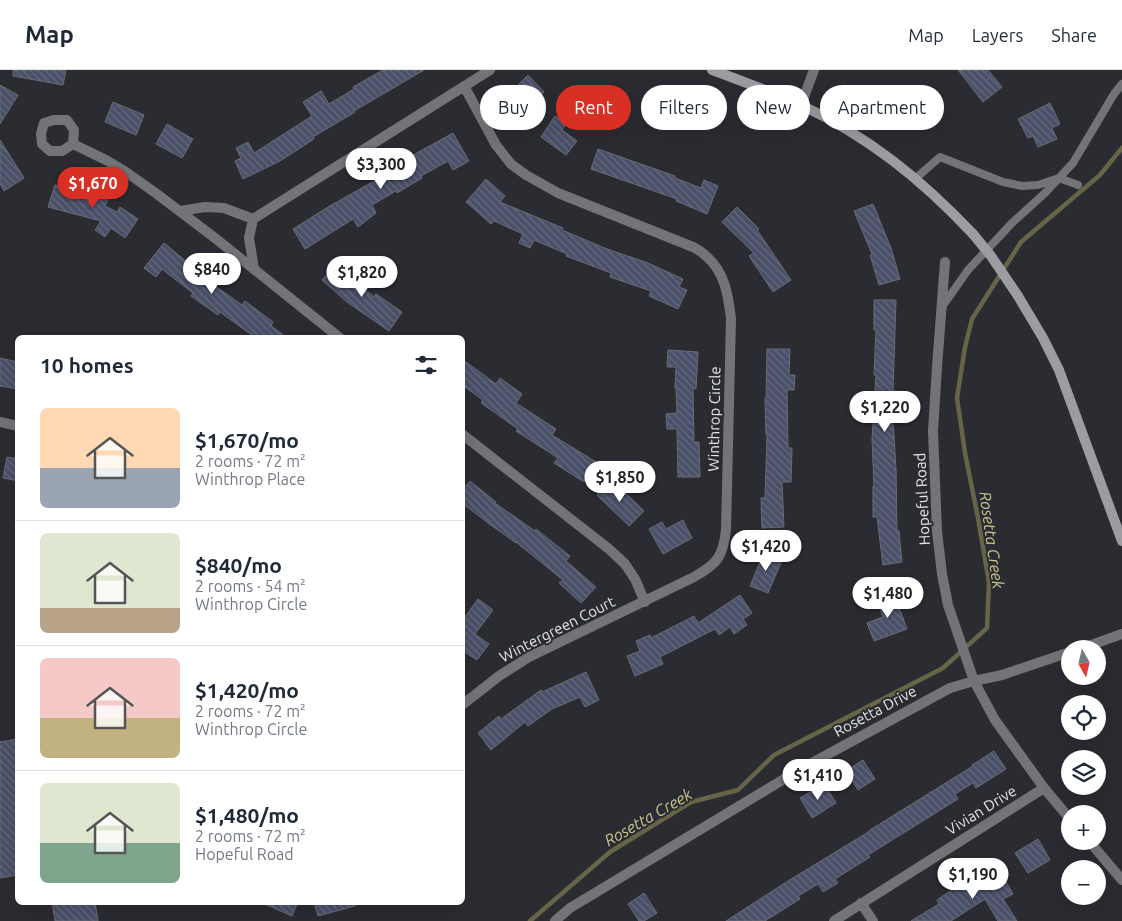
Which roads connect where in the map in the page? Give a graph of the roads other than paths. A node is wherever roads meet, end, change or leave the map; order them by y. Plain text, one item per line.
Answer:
1 (490, 70) edge
2 (712, 70) edge
3 (814, 70) edge
4 (1122, 84) edge
5 (750, 85) edge
6 (808, 85) edge
7 (464, 86) junction
8 (810, 110) edge
9 (73, 144) dead end
10 (916, 178) junction
11 (1059, 178) junction
12 (1078, 184) dead end
13 (180, 211) junction
14 (253, 219) junction
15 (945, 262) dead end
16 (254, 270) junction
17 (942, 308) junction
18 (336, 335) edge
19 (0, 422) edge
20 (15, 425) edge
21 (465, 436) edge
22 (1122, 541) edge
23 (645, 602) junction
24 (1122, 634) edge
25 (1105, 640) edge
26 (1061, 655) edge
27 (974, 680) junction
28 (465, 701) edge
29 (1044, 788) junction
30 (1061, 808) edge
31 (1097, 850) edge
32 (1122, 880) edge
33 (861, 903) junction
34 (555, 921) edge
35 (834, 921) edge
36 (873, 921) edge

1 - 7 street
2 - 5 main road
3 - 6 street
4 - 11 lane
7 - 14 street
7 - 23 street, Winthrop Circle
8 - 10 main road
9 - 13 street
10 - 11 lane
10 - 22 main road, bridge
11 - 12 lane
11 - 17 lane
13 - 14 street
13 - 16 street
14 - 16 street
15 - 17 street, Hopeful Road
16 - 18 street
17 - 27 street, Hopeful Road
19 - 20 street
21 - 23 street
23 - 28 street, Wintergreen Court
24 - 25 street
26 - 27 street, Rosetta Drive
27 - 29 street, Hopeful Road
27 - 34 street, Rosetta Drive
29 - 30 street, Hopeful Road
29 - 33 street, Vivian Drive
31 - 32 street
33 - 35 street, Vivian Drive
33 - 36 street

